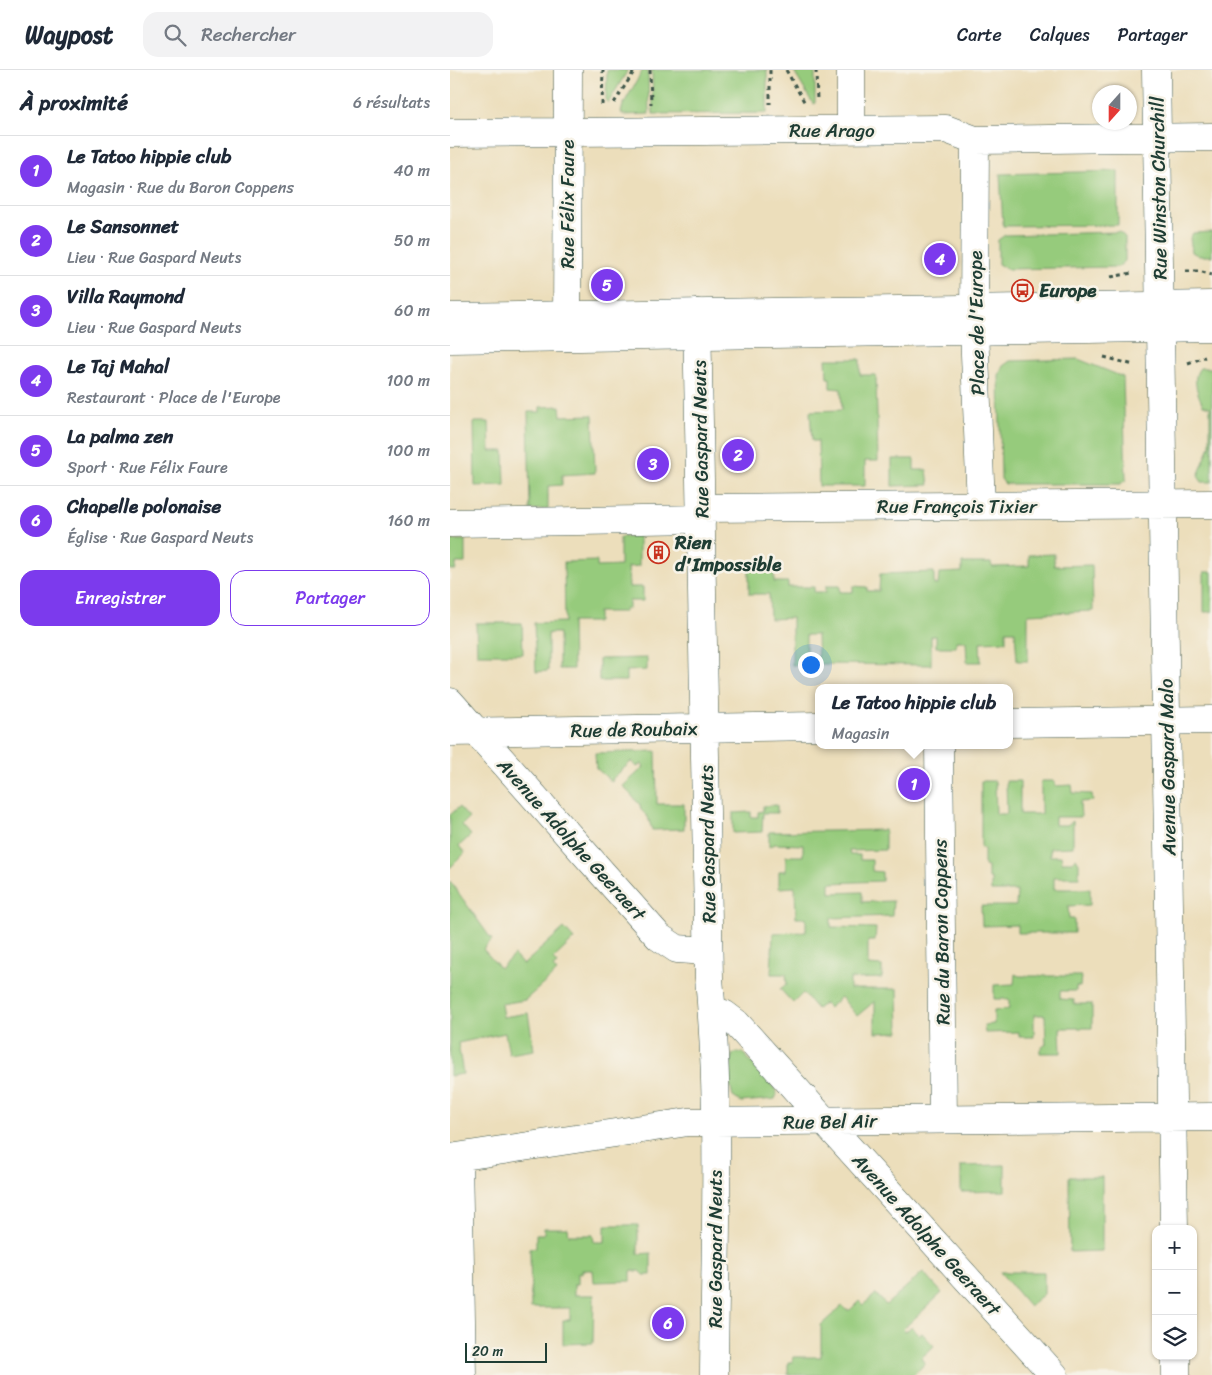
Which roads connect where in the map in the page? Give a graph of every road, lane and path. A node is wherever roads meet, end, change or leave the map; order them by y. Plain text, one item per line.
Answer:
1 (568, 70) edge
2 (604, 70) edge
3 (635, 70) edge
4 (650, 70) edge
5 (770, 70) edge
6 (786, 70) edge
7 (851, 70) edge
8 (1156, 70) edge
9 (770, 108) dead end
10 (651, 110) dead end
11 (807, 111) dead end
12 (598, 125) junction
13 (851, 129) junction
14 (567, 132) junction
15 (450, 133) edge
16 (1212, 137) edge
17 (1155, 138) junction
18 (975, 140) junction
19 (1212, 305) edge
20 (450, 317) edge
21 (1160, 317) junction
22 (974, 318) junction
23 (697, 324) junction
24 (567, 327) junction
25 (1212, 327) edge
26 (450, 339) edge
27 (1163, 504) junction
28 (1212, 504) edge
29 (981, 506) junction
30 (701, 514) junction
31 (450, 523) edge
32 (450, 702) edge
33 (1167, 720) junction
34 (1212, 720) edge
35 (1013, 723) edge
36 (815, 726) edge
37 (706, 728) junction
38 (463, 732) edge
39 (939, 749) edge
40 (708, 952) junction
41 (713, 1012) junction
42 (1173, 1117) junction
43 (1212, 1117) edge
44 (943, 1119) junction
45 (825, 1121) junction
46 (715, 1122) junction
47 (454, 1157) edge
48 (1174, 1225) edge
49 (1176, 1360) edge
50 (462, 1375) edge
51 (714, 1375) edge
52 (1054, 1375) edge
53 (1176, 1375) edge

1 - 14 street, Rue Félix Faure
2 - 12 path
3 - 12 path
4 - 10 path
5 - 9 path
6 - 11 path
7 - 13 street
8 - 17 street, Rue Winston Churchill
12 - 13 street, Rue Arago
12 - 14 street, Rue Arago
13 - 18 street, Rue Arago
14 - 15 street, Rue Arago
14 - 24 street, Rue Félix Faure
16 - 17 street, Rue Arago
17 - 18 street, Rue Arago
17 - 21 street, Rue Winston Churchill
18 - 22 street, Place de l'Europe
19 - 21 street
20 - 24 street
21 - 22 street
21 - 25 street
21 - 27 street, Avenue Gaspard Malo
22 - 23 street
22 - 29 street, Place de l'Europe
23 - 24 street
23 - 30 street, Rue Gaspard Neuts
24 - 26 street
27 - 28 street, Rue François Tixier
27 - 29 street, Rue François Tixier
27 - 33 street, Avenue Gaspard Malo
29 - 30 street, Rue François Tixier
30 - 31 street, Rue François Tixier
30 - 37 street, Rue Gaspard Neuts
32 - 38 street, Avenue Adolphe Geeraert
33 - 34 street
33 - 35 street
33 - 42 street, Avenue Gaspard Malo
36 - 37 street, Rue de Roubaix
37 - 38 street, Rue de Roubaix
37 - 40 street, Rue Gaspard Neuts
38 - 40 street, Avenue Adolphe Geeraert
39 - 44 street, Rue du Baron Coppens
40 - 41 street, Rue Gaspard Neuts
41 - 45 street, Avenue Adolphe Geeraert
41 - 46 street, Rue Gaspard Neuts
42 - 43 street, Rue Bel Air
42 - 44 street, Rue Bel Air
42 - 48 street, Avenue Gaspard Malo
44 - 45 street, Rue Bel Air
45 - 46 street, Rue Bel Air
45 - 52 street, Avenue Adolphe Geeraert
46 - 47 street, Rue Bel Air
46 - 51 street, Rue Gaspard Neuts
47 - 50 street
49 - 53 street

